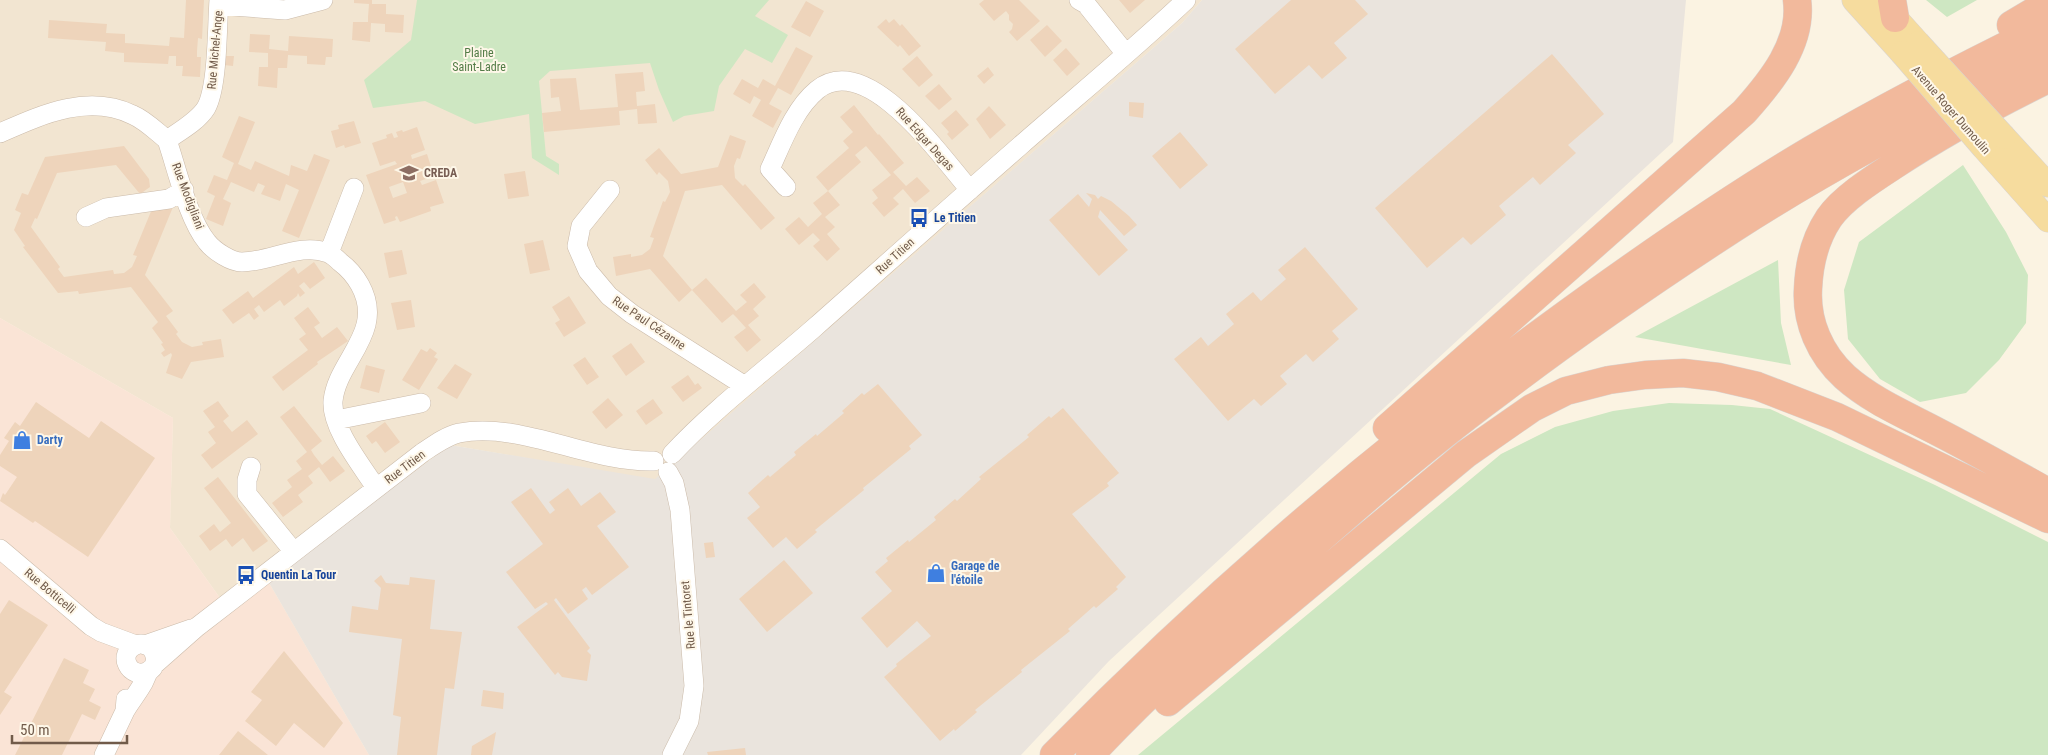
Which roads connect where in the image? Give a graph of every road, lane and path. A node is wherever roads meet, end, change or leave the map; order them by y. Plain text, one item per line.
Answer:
1 (323, 0) edge
2 (1079, 0) edge
3 (1186, 0) edge
4 (1797, 0) edge
5 (1854, 0) edge
6 (219, 3) edge
7 (2048, 3) edge
8 (1889, 6) edge
9 (2048, 25) edge
10 (1910, 48) junction
11 (2048, 52) edge
12 (1126, 54) junction
13 (2048, 79) edge
14 (1890, 105) junction
15 (0, 133) edge
16 (168, 140) junction
17 (1994, 142) junction
18 (2048, 184) edge
19 (786, 187) dead end
20 (354, 188) dead end
21 (184, 190) junction
22 (610, 190) dead end
23 (970, 190) junction
24 (86, 217) dead end
25 (2048, 220) edge
26 (329, 253) junction
27 (745, 386) junction
28 (420, 403) dead end
29 (336, 420) junction
30 (665, 462) junction
31 (250, 467) dead end
32 (376, 488) junction
33 (2048, 492) edge
34 (2048, 518) edge
35 (0, 549) edge
36 (294, 552) junction
37 (1246, 570) junction
38 (197, 627) junction
39 (101, 632) junction
40 (141, 644) junction
41 (127, 665) junction
42 (151, 668) junction
43 (125, 711) junction
44 (104, 755) edge
45 (672, 755) edge
46 (1054, 755) edge
47 (1090, 755) edge
48 (1097, 755) edge

1 - 6 street
2 - 12 street
3 - 12 street, Rue Titien
4 - 37 highway
5 - 10 main road, Avenue Roger Dumoulin
6 - 16 street, Rue Michel-Ange
7 - 14 highway
8 - 10 main road, Avenue Roger Dumoulin
9 - 14 highway
10 - 17 main road, Avenue Roger Dumoulin, bridge
11 - 47 highway
12 - 23 street, Rue Titien
13 - 33 highway
14 - 37 highway
15 - 16 street
16 - 21 street, Rue Modigliani
17 - 18 main road, Avenue Roger Dumoulin
17 - 25 main road, Avenue Roger Dumoulin
19 - 23 street, Rue Edgar Degas
20 - 26 street
21 - 24 street
21 - 26 street, Rue Modigliani
22 - 27 street, Rue Paul Cézanne
23 - 27 street, Rue Titien
26 - 29 street
27 - 30 street, Rue Titien
28 - 29 street
29 - 32 street
30 - 32 street, Rue Titien
30 - 45 street, Rue le Tintoret
31 - 36 street
32 - 36 street, Rue Titien
34 - 48 highway
35 - 39 street, Rue Botticelli
36 - 38 street, Rue Titien
37 - 46 highway
38 - 40 street, Rue Titien
38 - 42 street, Rue Titien
39 - 40 street, Rue Botticelli
39 - 41 street, Rue Botticelli
40 - 41 street
40 - 42 street
41 - 42 street
41 - 43 street
42 - 43 street, Rue Titien
43 - 44 street

